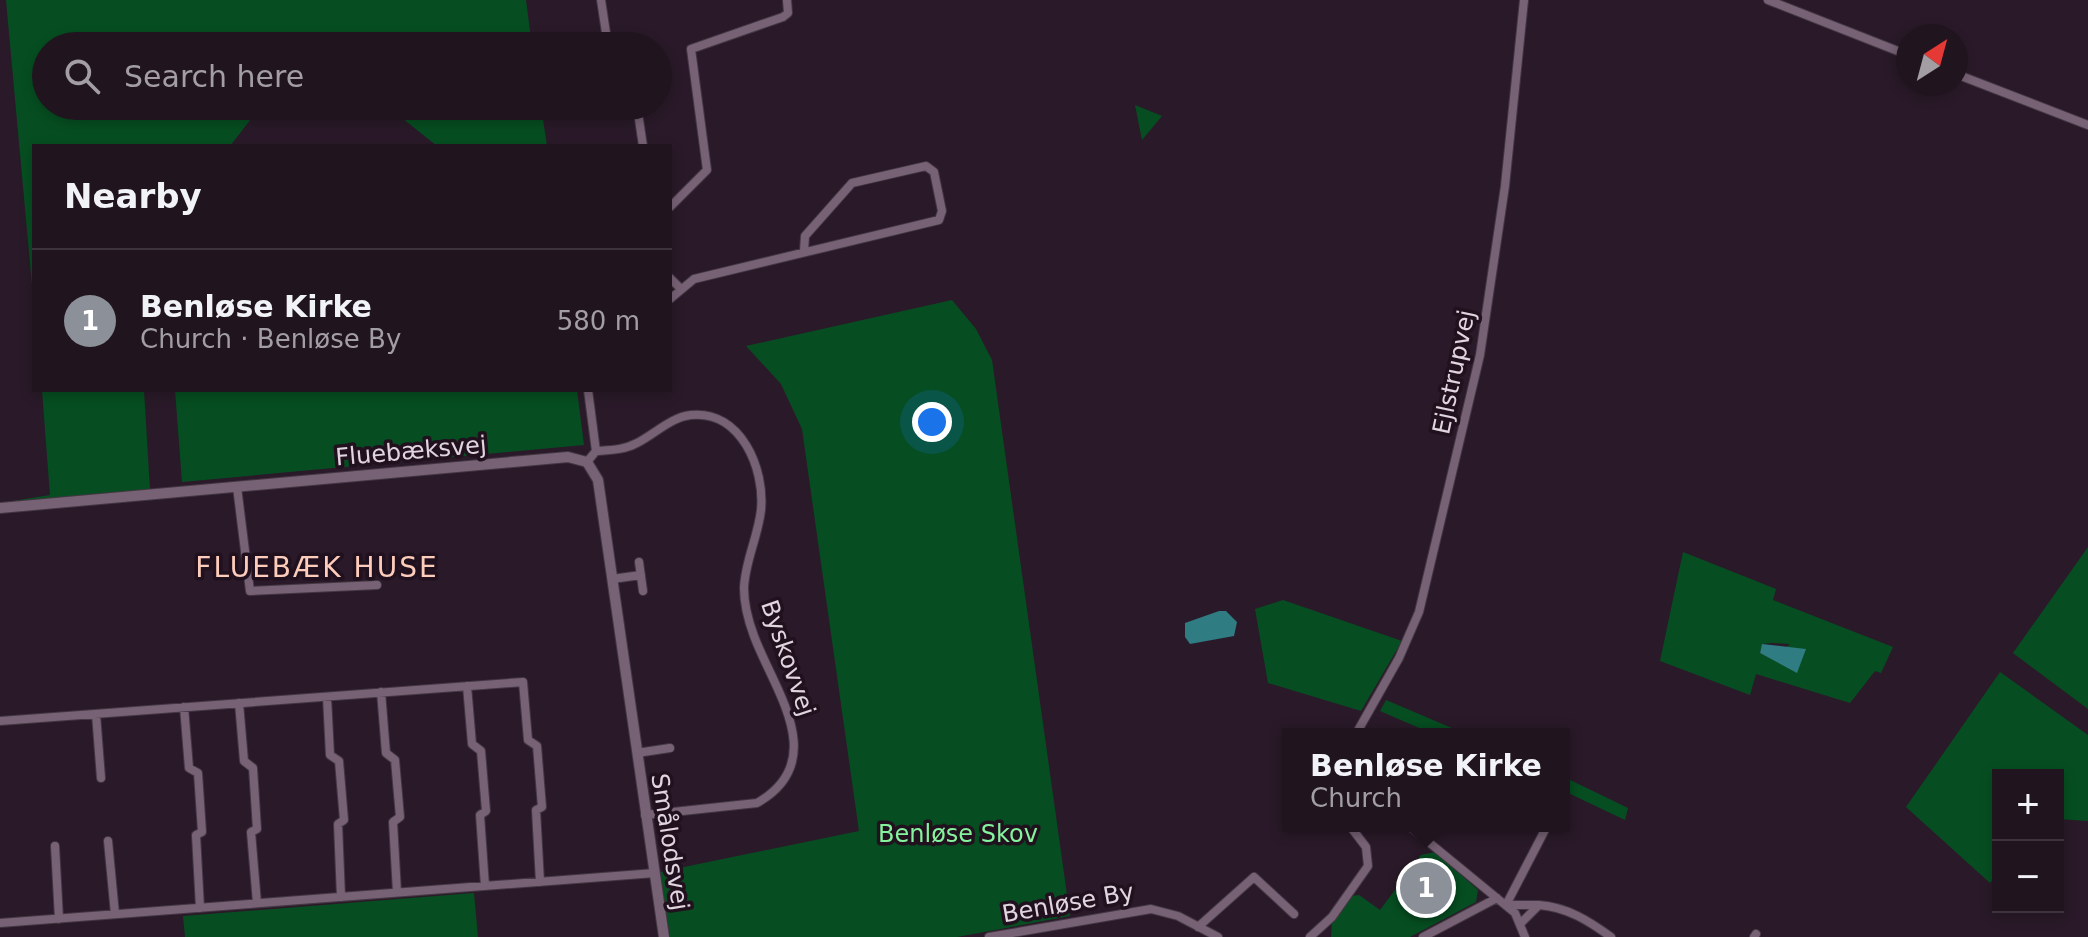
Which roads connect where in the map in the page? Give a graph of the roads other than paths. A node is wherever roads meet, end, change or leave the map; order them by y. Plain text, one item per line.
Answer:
1 (601, 0) edge
2 (787, 0) edge
3 (1524, 0) edge
4 (1768, 0) edge
5 (606, 32) edge
6 (1896, 50) edge
7 (1968, 79) edge
8 (639, 120) edge
9 (2088, 125) edge
10 (643, 144) edge
11 (672, 205) edge
12 (804, 251) junction
13 (672, 280) edge
14 (680, 288) junction
15 (672, 297) edge
16 (588, 392) edge
17 (596, 451) junction
18 (587, 462) junction
19 (237, 487) junction
20 (0, 508) edge
21 (639, 562) dead end
22 (641, 575) junction
23 (612, 579) junction
24 (377, 585) dead end
25 (643, 591) dead end
26 (467, 686) junction
27 (381, 692) junction
28 (327, 697) junction
29 (239, 703) junction
30 (184, 707) junction
31 (96, 714) junction
32 (0, 721) edge
33 (1359, 728) edge
34 (670, 748) dead end
35 (637, 753) junction
36 (101, 778) dead end
37 (645, 815) junction
38 (1355, 832) edge
39 (1416, 832) edge
40 (1544, 832) edge
41 (108, 841) dead end
42 (55, 846) dead end
43 (655, 873) junction
44 (540, 882) junction
45 (485, 886) junction
46 (397, 892) junction
47 (341, 897) junction
48 (1497, 898) junction
49 (257, 903) junction
50 (1506, 905) junction
51 (1539, 905) junction
52 (200, 908) junction
53 (115, 914) junction
54 (1294, 914) dead end
55 (59, 919) junction
56 (1522, 922) junction
57 (0, 923) edge
58 (1198, 927) junction
59 (1313, 936) edge
60 (664, 937) edge
61 (989, 937) edge
62 (1218, 937) edge
63 (1423, 937) edge
64 (1525, 937) edge
65 (1611, 937) edge

1 - 5 street
2 - 11 street
3 - 33 street, Ejlstrupvej
4 - 6 street
7 - 9 street
8 - 10 street
12 - 12 street
12 - 14 street
13 - 14 street
14 - 15 street
16 - 17 street
17 - 18 street
17 - 37 street, Byskovvej
18 - 19 street, Fluebæksvej
18 - 23 street, Smålodsvej
19 - 20 street, Fluebæksvej
19 - 24 street
21 - 22 street
22 - 23 street
22 - 25 street
23 - 35 street, Smålodsvej
26 - 27 street
26 - 44 street
26 - 45 street
27 - 28 street
27 - 46 street
28 - 29 street
28 - 47 street
29 - 30 street
29 - 49 street
30 - 31 street
30 - 52 street
31 - 32 street
31 - 36 street
34 - 35 street, Smålodsvej
35 - 37 street, Smålodsvej
37 - 43 street, Smålodsvej
38 - 59 street
39 - 48 street
40 - 50 street
41 - 53 street
42 - 55 street
43 - 44 street
43 - 60 street, Smålodsvej
44 - 45 street
45 - 46 street
46 - 47 street
47 - 49 street
48 - 50 street
48 - 63 street
49 - 52 street
50 - 51 street
50 - 56 street
51 - 56 street
51 - 65 street
52 - 53 street
53 - 55 street
54 - 58 street
55 - 57 street
56 - 64 street
58 - 61 street, Benløse By
58 - 62 street, Benløse By

